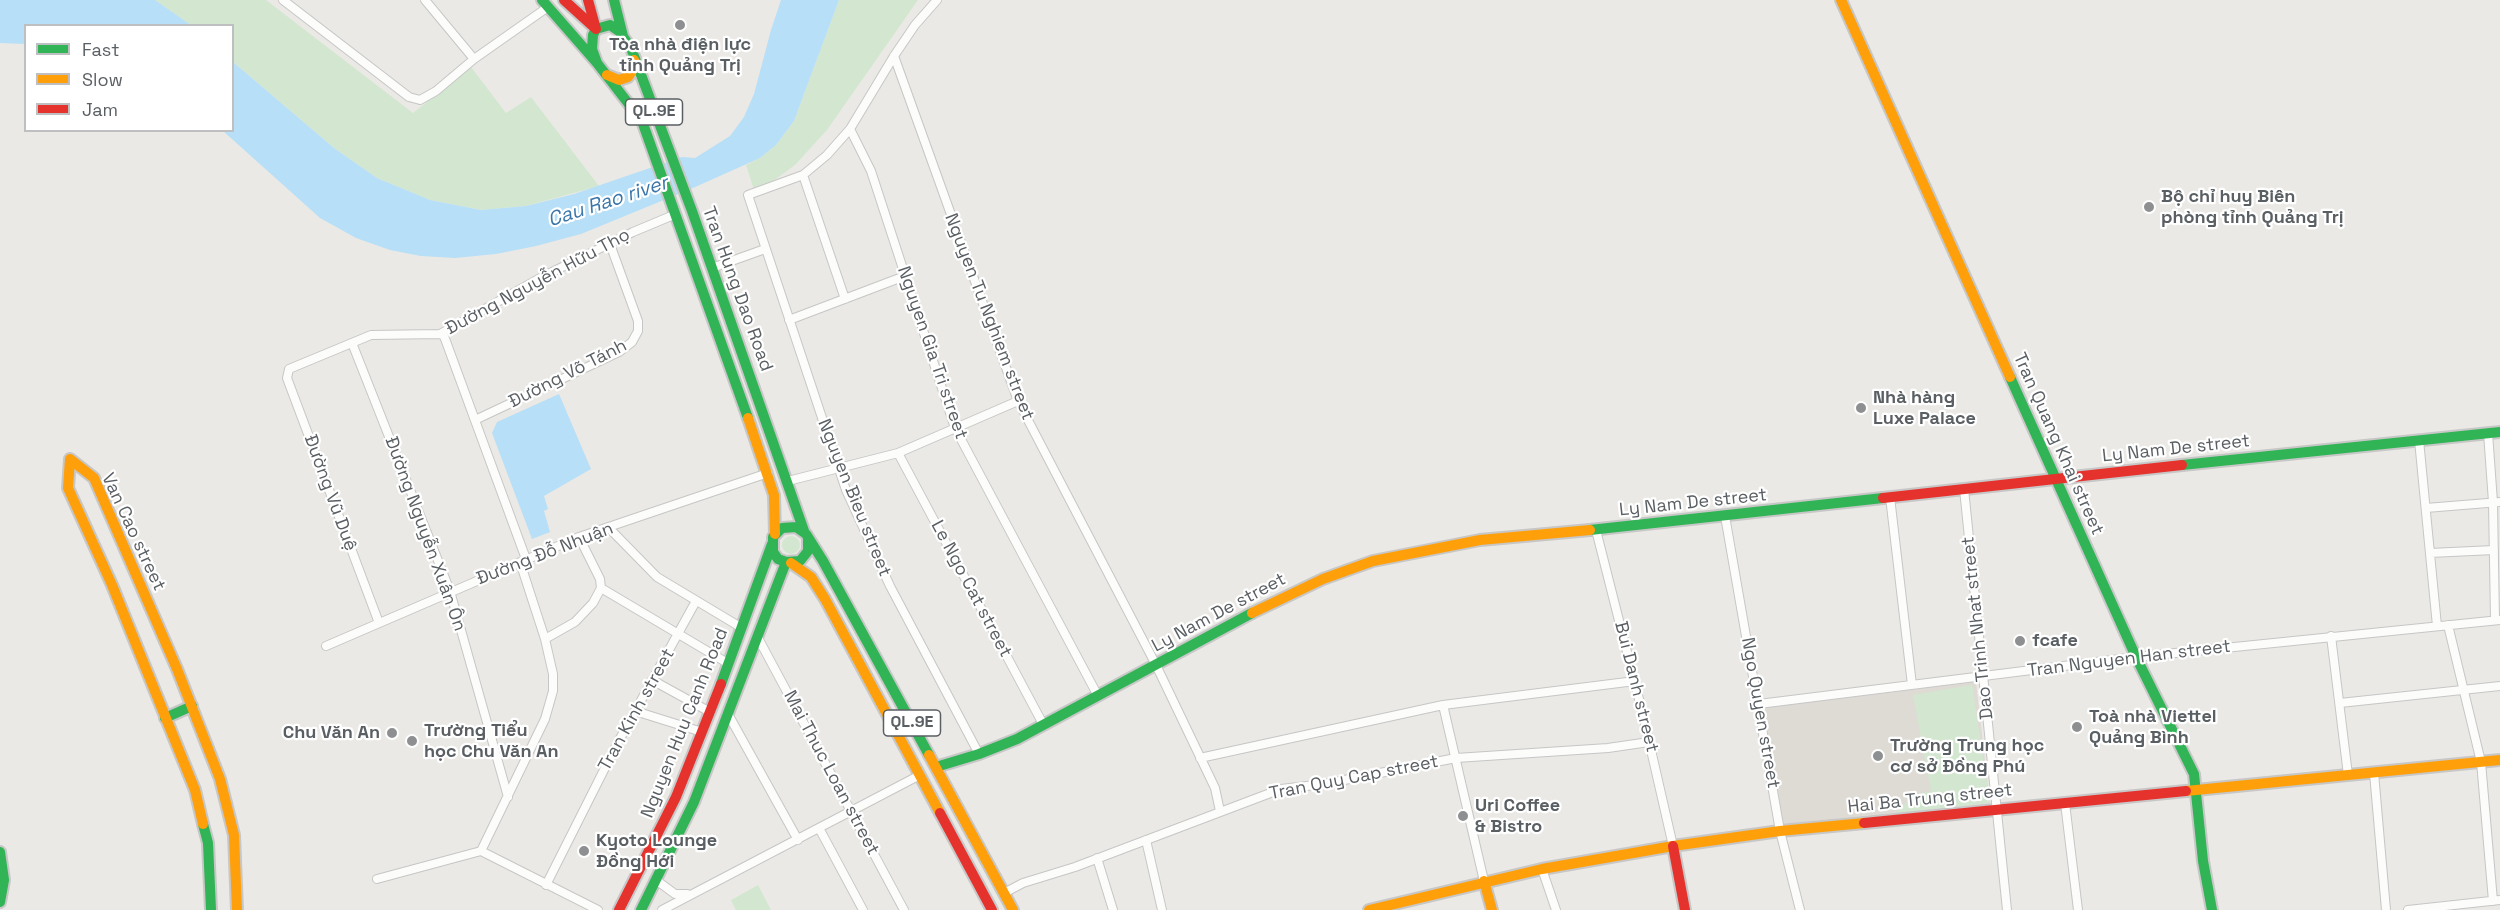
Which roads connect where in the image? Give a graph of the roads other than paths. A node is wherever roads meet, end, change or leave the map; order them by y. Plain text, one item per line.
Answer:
1 (283, 0) edge
2 (424, 0) edge
3 (564, 0) edge
4 (588, 0) edge
5 (614, 0) edge
6 (937, 0) edge
7 (1841, 0) edge
8 (545, 4) edge
9 (596, 29) junction
10 (623, 36) junction
11 (894, 56) junction
12 (474, 59) junction
13 (634, 60) junction
14 (597, 63) junction
15 (606, 75) junction
16 (850, 129) junction
17 (803, 175) junction
18 (674, 209) junction
19 (610, 244) junction
20 (765, 249) junction
21 (712, 267) junction
22 (905, 276) junction
23 (845, 299) junction
24 (789, 320) junction
25 (440, 334) junction
26 (352, 343) junction
27 (295, 366) joint
28 (1017, 401) junction
29 (475, 420) junction
30 (955, 428) junction
31 (2500, 432) edge
32 (2488, 433) junction
33 (2419, 440) junction
34 (898, 453) junction
35 (838, 469) junction
36 (768, 472) junction
37 (2056, 478) junction
38 (788, 481) junction
39 (1964, 489) junction
40 (1890, 498) junction
41 (2496, 502) edge
42 (2426, 508) junction
43 (1725, 516) junction
44 (609, 528) junction
45 (1596, 530) junction
46 (806, 534) junction
47 (579, 537) junction
48 (774, 538) junction
49 (2494, 550) junction
50 (2430, 553) junction
51 (523, 561) junction
52 (788, 563) junction
53 (601, 588) junction
54 (450, 591) junction
55 (696, 601) junction
56 (2498, 620) edge
57 (379, 623) junction
58 (2448, 625) junction
59 (2437, 626) junction
60 (742, 628) junction
61 (678, 633) junction
62 (757, 636) junction
63 (2331, 636) junction
64 (544, 639) junction
65 (326, 646) dead end
66 (2136, 657) junction
67 (729, 664) junction
68 (1156, 665) junction
69 (1982, 677) junction
70 (652, 680) junction
71 (1635, 681) junction
72 (1912, 686) junction
73 (2500, 686) edge
74 (2464, 691) junction
75 (1098, 696) junction
76 (2340, 703) junction
77 (1759, 704) junction
78 (1443, 705) junction
79 (192, 706) junction
80 (635, 711) junction
81 (711, 712) junction
82 (728, 714) junction
83 (165, 718) junction
84 (1043, 724) junction
85 (702, 732) junction
86 (1649, 742) junction
87 (979, 754) junction
88 (1200, 758) junction
89 (1456, 758) junction
90 (2500, 760) edge
91 (2481, 762) junction
92 (936, 767) junction
93 (2374, 773) junction
94 (920, 775) junction
95 (2348, 775) junction
96 (2197, 791) junction
97 (508, 797) junction
98 (2065, 803) junction
99 (852, 809) junction
100 (1996, 809) junction
101 (1220, 811) junction
102 (819, 828) junction
103 (1780, 831) junction
104 (798, 840) junction
105 (1146, 840) junction
106 (1673, 846) junction
107 (481, 851) junction
108 (0, 852) edge
109 (1097, 858) junction
110 (640, 869) junction
111 (1542, 869) junction
112 (377, 879) dead end
113 (656, 880) junction
114 (1484, 881) junction
115 (546, 885) junction
116 (697, 892) junction
117 (1004, 893) junction
118 (2496, 901) edge
119 (0, 902) edge
120 (2482, 902) junction
121 (211, 910) edge
122 (237, 910) edge
123 (597, 910) edge
124 (619, 910) edge
125 (641, 910) edge
126 (662, 910) edge
127 (863, 910) edge
128 (904, 910) edge
129 (992, 910) edge
130 (1013, 910) edge
131 (1113, 910) edge
132 (1162, 910) edge
133 (1369, 910) edge
134 (1492, 910) edge
135 (1556, 910) edge
136 (1685, 910) edge
137 (1800, 910) edge
138 (2007, 910) edge
139 (2078, 910) edge
140 (2212, 910) edge
141 (2386, 910) edge
142 (2408, 910) edge
143 (2470, 910) edge

1 - 12 street
2 - 12 street
3 - 9 main road
4 - 9 main road
5 - 10 main road, Tran Hung Dao Road
6 - 11 street
7 - 37 main road, Tran Quang Khai street
8 - 12 street
8 - 14 main road
9 - 10 main road
9 - 14 main road
10 - 13 main road, Tran Hung Dao Road
11 - 16 street
11 - 28 street, Nguyen Tu Nghiem street
13 - 15 main road
13 - 21 main road, Tran Hung Dao Road / QL.9E
14 - 15 main road
15 - 18 main road, QL.9E
16 - 17 street
16 - 22 street, Nguyen Gia Tri street
17 - 20 street, Nguyen Bieu street
17 - 23 street
18 - 19 street, Đường Nguyễn Hữu Thọ
18 - 36 main road, Tran Hung Dao Road / QL.9E
19 - 25 street, Đường Nguyễn Hữu Thọ
19 - 29 street, Đường Võ Tánh
20 - 21 street
20 - 24 street, Nguyen Bieu street
21 - 38 main road, Tran Hung Dao Road / QL.9E
22 - 23 street
22 - 30 street, Nguyen Gia Tri street
23 - 24 street
24 - 35 street, Nguyen Bieu street
25 - 26 street, Đường Nguyễn Hữu Thọ
25 - 29 street
26 - 27 street, Đường Nguyễn Hữu Thọ
26 - 54 street, Đường Nguyễn Xuân Ôn
27 - 57 street, Đường Vũ Duệ
28 - 30 street
28 - 68 street, Nguyen Tu Nghiem street
29 - 51 street
30 - 34 street
30 - 75 street, Nguyen Gia Tri street
31 - 32 main road, Ly Nam De street
32 - 33 main road, Ly Nam De street
32 - 41 street
33 - 37 main road, Ly Nam De street
33 - 42 street
34 - 35 street
34 - 84 street, Le Ngo Cat street
35 - 38 street
35 - 87 street, Nguyen Bieu street
36 - 44 street, Đường Đỗ Nhuận
36 - 48 main road, Tran Hung Dao Road / QL.9E
37 - 39 main road, Ly Nam De street
37 - 66 main road, Tran Quang Khai street
38 - 46 main road, Tran Hung Dao Road / QL.9E
39 - 40 main road, Ly Nam De street
39 - 69 street, Dao Trinh Nhat street
40 - 43 main road, Ly Nam De street
40 - 72 street
41 - 42 street
41 - 49 street
42 - 50 street
43 - 45 main road, Ly Nam De street
43 - 77 street, Ngo Quyen street
44 - 47 street, Đường Đỗ Nhuận
44 - 55 street
45 - 68 main road, Ly Nam De street
45 - 71 street, Bui Danh street
46 - 48 main road
46 - 52 main road
46 - 92 main road, Tran Hung Dao Road / QL.9E
47 - 51 street, Đường Đỗ Nhuận
47 - 53 street
48 - 52 main road
48 - 60 main road, Nguyen Huu Canh Road
49 - 50 street
49 - 56 street
50 - 59 street
51 - 54 street, Đường Đỗ Nhuận
51 - 64 street
52 - 62 main road, Nguyen Huu Canh Road
52 - 94 main road, QL.9E
53 - 61 street, Tran Kinh street
53 - 64 street
54 - 57 street, Đường Đỗ Nhuận
54 - 97 street, Đường Nguyễn Xuân Ôn
55 - 60 street
55 - 61 street
56 - 58 street, Tran Nguyen Han street
57 - 65 street, Đường Đỗ Nhuận
58 - 59 street, Tran Nguyen Han street
58 - 74 street
59 - 63 street, Tran Nguyen Han street
60 - 67 main road, Nguyen Huu Canh Road
61 - 67 street
61 - 70 street, Tran Kinh street
62 - 82 main road, Nguyen Huu Canh Road
62 - 99 street, Mai Thuc Loan street
63 - 66 street, Tran Nguyen Han street
63 - 76 street
64 - 97 street
66 - 69 street, Tran Nguyen Han street
66 - 96 main road, Tran Quang Khai street
67 - 81 main road, Nguyen Huu Canh Road
68 - 75 main road, Ly Nam De street
68 - 88 street, Nguyen Tu Nghiem street
69 - 72 street, Tran Nguyen Han street
69 - 100 street, Dao Trinh Nhat street
70 - 80 street, Tran Kinh street
70 - 81 street
71 - 78 street
71 - 86 street, Bui Danh street
72 - 77 street, Tran Nguyen Han street
73 - 74 street
74 - 76 street
74 - 91 street
75 - 84 main road, Ly Nam De street
76 - 95 street
77 - 103 street, Ngo Quyen street
78 - 88 street
78 - 89 street
79 - 83 main road
79 - 83 main road, Van Cao street
79 - 122 main road, Van Cao street
80 - 85 street
80 - 115 street, Tran Kinh street
81 - 85 main road, Nguyen Huu Canh Road
82 - 104 street
82 - 113 main road, Nguyen Huu Canh Road
83 - 121 main road, Van Cao street
84 - 87 main road, Ly Nam De street
85 - 110 main road, Nguyen Huu Canh Road
86 - 89 street, Tran Quy Cap street
86 - 106 street, Bui Danh street
87 - 92 main road, Ly Nam De street
88 - 101 street, Nguyen Tu Nghiem street
89 - 101 street, Tran Quy Cap street
89 - 114 street
90 - 91 main road, Hai Ba Trung street
91 - 93 main road, Hai Ba Trung street
91 - 118 street
92 - 94 main road, Ly Nam De street
92 - 117 main road, Tran Hung Dao Road / QL.9E
93 - 95 main road, Hai Ba Trung street
93 - 141 street
94 - 99 street
94 - 129 main road, QL.9E
95 - 96 main road, Hai Ba Trung street
96 - 98 main road, Hai Ba Trung street
96 - 140 main road, Tran Quang Khai street
97 - 107 street
98 - 100 main road, Hai Ba Trung street
98 - 139 street
99 - 102 street
99 - 128 street, Mai Thuc Loan street
100 - 103 main road, Hai Ba Trung street
100 - 138 street, Dao Trinh Nhat street
101 - 105 street, Tran Quy Cap street
102 - 104 street
102 - 127 street
103 - 106 main road, Hai Ba Trung street
103 - 137 street, Ngo Quyen street
104 - 116 street
105 - 109 street, Tran Quy Cap street
105 - 132 street
106 - 111 main road, Hai Ba Trung street
106 - 136 main road
107 - 112 street
107 - 115 street
108 - 119 main road
109 - 117 street, Tran Quy Cap street
109 - 131 street
110 - 113 main road
110 - 124 main road, Nguyen Huu Canh Road
111 - 114 main road, Hai Ba Trung street
111 - 135 street
113 - 116 street
113 - 125 main road, Nguyen Huu Canh Road
114 - 133 main road, Hai Ba Trung street
114 - 134 main road
115 - 123 street
116 - 126 street
117 - 130 main road, Tran Hung Dao Road / QL.9E
118 - 120 street
120 - 142 street
120 - 143 street

